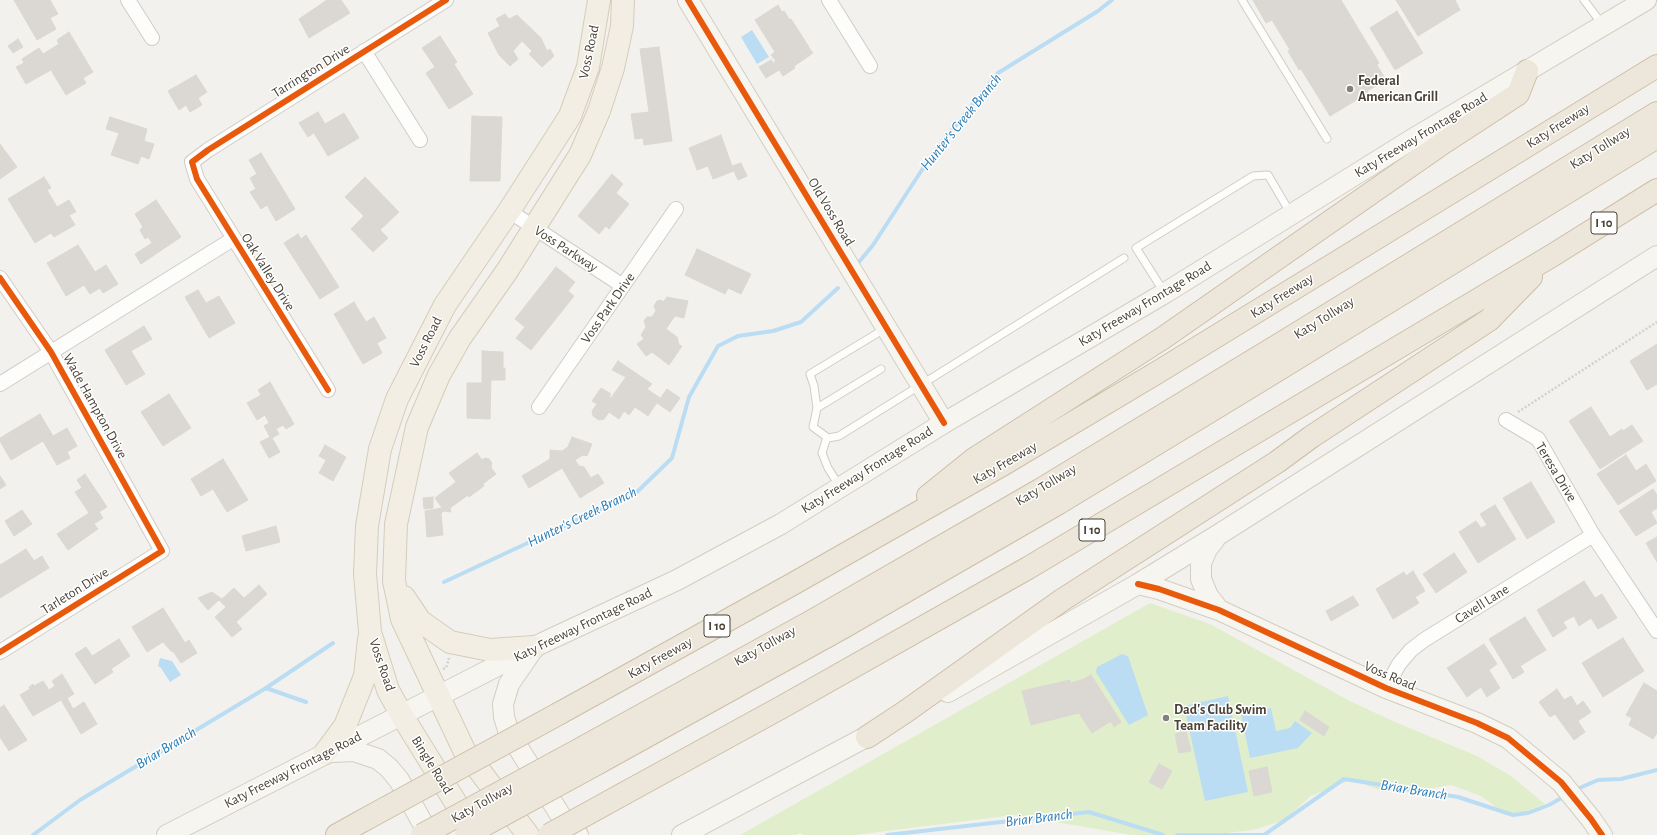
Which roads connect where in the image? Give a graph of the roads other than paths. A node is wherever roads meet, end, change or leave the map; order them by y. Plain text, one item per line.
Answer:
1 (128, 0) edge
2 (446, 0) edge
3 (599, 0) edge
4 (623, 0) edge
5 (829, 0) edge
6 (1242, 0) edge
7 (1584, 0) edge
8 (1646, 0) edge
9 (692, 5) edge
10 (1603, 26) junction
11 (152, 38) dead end
12 (364, 51) junction
13 (870, 66) dead end
14 (1657, 66) edge
15 (1528, 71) junction
16 (1657, 113) edge
17 (1657, 137) edge
18 (1327, 139) dead end
19 (420, 140) dead end
20 (192, 164) joint
21 (1657, 190) edge
22 (676, 209) dead end
23 (509, 211) junction
24 (1291, 214) junction
25 (535, 228) junction
26 (233, 239) junction
27 (1553, 254) junction
28 (1657, 256) edge
29 (1124, 258) dead end
30 (0, 278) edge
31 (623, 286) junction
32 (1165, 293) junction
33 (886, 328) junction
34 (51, 352) junction
35 (881, 369) dead end
36 (0, 384) edge
37 (921, 385) junction
38 (328, 390) dead end
39 (397, 398) junction
40 (426, 407) junction
41 (539, 407) dead end
42 (816, 408) junction
43 (1506, 420) road end
44 (944, 423) junction
45 (826, 437) junction
46 (840, 487) junction
47 (1218, 535) junction
48 (1594, 535) junction
49 (874, 538) junction
50 (162, 551) joint
51 (394, 581) junction
52 (1138, 584) junction
53 (1219, 610) junction
54 (1657, 630) edge
55 (370, 632) junction
56 (534, 647) junction
57 (0, 652) edge
58 (1386, 688) junction
59 (438, 696) junction
60 (401, 714) junction
61 (867, 737) junction
62 (325, 753) junction
63 (593, 754) junction
64 (166, 835) edge
65 (337, 835) edge
66 (422, 835) edge
67 (429, 835) edge
68 (466, 835) edge
69 (476, 835) edge
70 (528, 835) edge
71 (550, 835) edge
72 (578, 835) edge
73 (682, 835) edge
74 (1602, 835) edge

1 - 11 street
2 - 12 street, Tarrington Drive
3 - 23 main road, Voss Road
4 - 25 main road, Voss Road
5 - 13 street
6 - 18 lane
7 - 10 lane
8 - 10 main road, Katy Freeway Frontage Road
9 - 33 main road, Old Voss Road
10 - 15 main road, Katy Freeway Frontage Road
12 - 19 street
12 - 20 street, Tarrington Drive
14 - 49 highway, Katy Freeway / I 10
15 - 24 main road, Katy Freeway Frontage Road
15 - 49 highway
16 - 63 highway, Katy Tollway
17 - 63 highway, Katy Tollway
20 - 26 street, Oak Valley Drive
21 - 27 highway, I 10
22 - 31 street, Voss Park Drive
23 - 25 street, Voss Parkway
23 - 39 main road, Voss Road
24 - 32 main road, Katy Freeway Frontage Road
24 - 32 lane
25 - 31 street, Voss Parkway
25 - 40 main road, Voss Road
26 - 34 street
26 - 38 street, Oak Valley Drive
27 - 61 highway
27 - 71 highway, I 10, bridge
28 - 47 main road
29 - 37 lane
30 - 34 street, Wade Hampton Drive
31 - 41 street, Voss Park Drive
32 - 44 main road, Katy Freeway Frontage Road
33 - 37 main road, Old Voss Road
33 - 42 lane
34 - 36 street
34 - 50 street, Wade Hampton Drive
35 - 42 lane
37 - 44 main road, Old Voss Road
37 - 45 lane
39 - 40 main road
39 - 55 main road, Voss Road
40 - 51 main road, Voss Road
42 - 45 lane
43 - 48 street, Teresa Drive
44 - 46 main road, Katy Freeway Frontage Road
45 - 46 lane
46 - 56 main road, Katy Freeway Frontage Road
47 - 52 main road
47 - 53 main road, Voss Road
48 - 54 street, Teresa Drive
48 - 58 street, Cavell Lane
49 - 65 highway, Katy Freeway / I 10, bridge
50 - 57 street, Tarleton Drive
51 - 56 main road
51 - 59 main road, Voss Road
52 - 53 main road, Voss Road
52 - 61 main road
53 - 58 main road, Voss Road
55 - 60 main road, Voss Road
55 - 62 main road
56 - 59 main road, Katy Freeway Frontage Road
56 - 72 main road
58 - 74 main road, Voss Road
59 - 60 main road, Katy Freeway Frontage Road
59 - 70 main road
60 - 62 main road, Katy Freeway Frontage Road
60 - 69 main road, Bingle Road
61 - 73 main road
62 - 64 main road, Katy Freeway Frontage Road
62 - 67 main road
63 - 66 highway, Katy Tollway, bridge
63 - 68 highway, Katy Tollway, bridge

